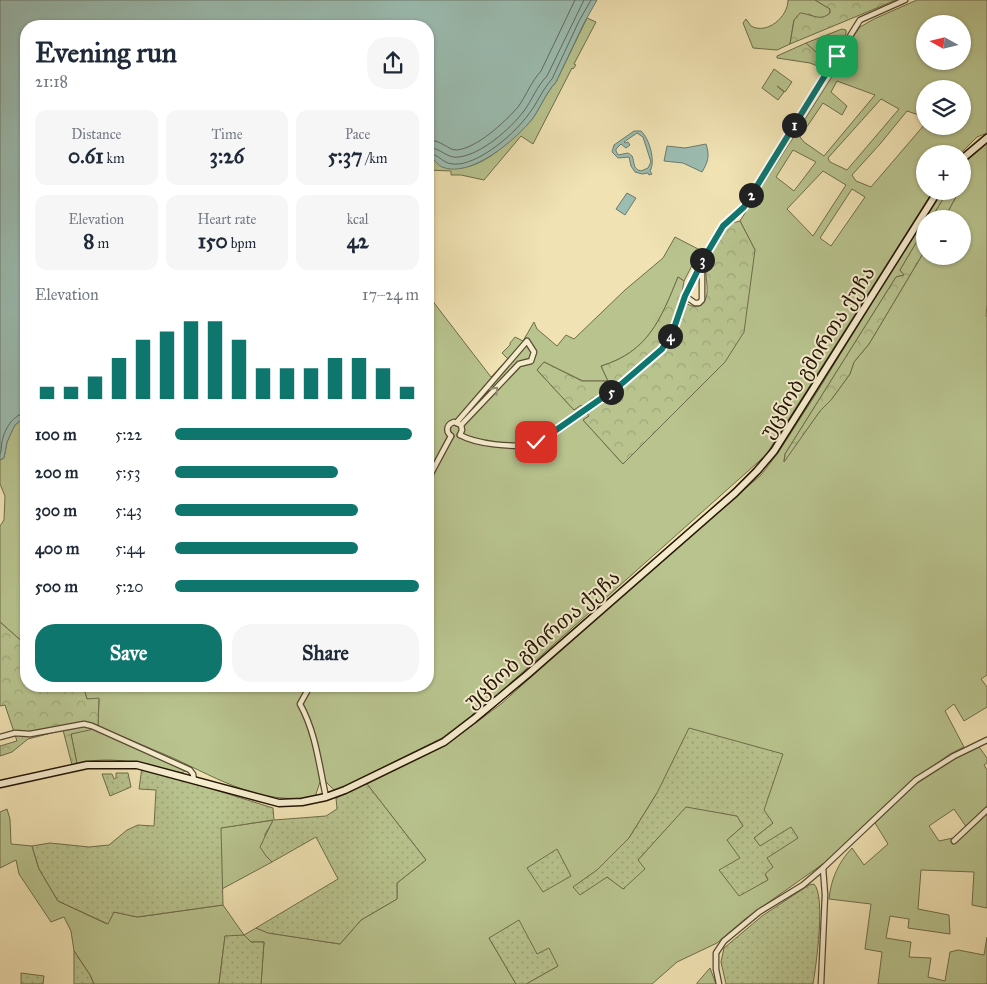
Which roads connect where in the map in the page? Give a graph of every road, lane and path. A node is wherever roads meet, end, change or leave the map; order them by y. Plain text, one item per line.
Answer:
1 (905, 0) edge
2 (987, 138) edge
3 (971, 151) edge
4 (932, 200) edge
5 (702, 261) junction
6 (685, 296) junction
7 (459, 424) junction
8 (460, 434) junction
9 (451, 436) junction
10 (434, 467) edge
11 (307, 692) edge
12 (0, 737) edge
13 (987, 740) edge
14 (194, 780) junction
15 (0, 784) edge
16 (326, 797) junction
17 (987, 810) edge
18 (954, 842) dead end
19 (823, 868) junction
20 (720, 984) edge
21 (821, 984) edge

1 - 5 street
2 - 3 main road
4 - 16 main road, უცნობ გმირთა ქუჩა
5 - 6 street
5 - 6 street
6 - 8 street
7 -> 7 street
7 - 8 street
7 - 9 street
8 - 9 street
9 - 10 street
11 - 16 street
12 - 14 street
13 - 19 street
14 - 15 main road, უცნობ გმირთა ქუჩა
14 - 16 main road, უცნობ გმირთა ქუჩა
17 - 18 street
19 - 20 street
19 - 21 street

